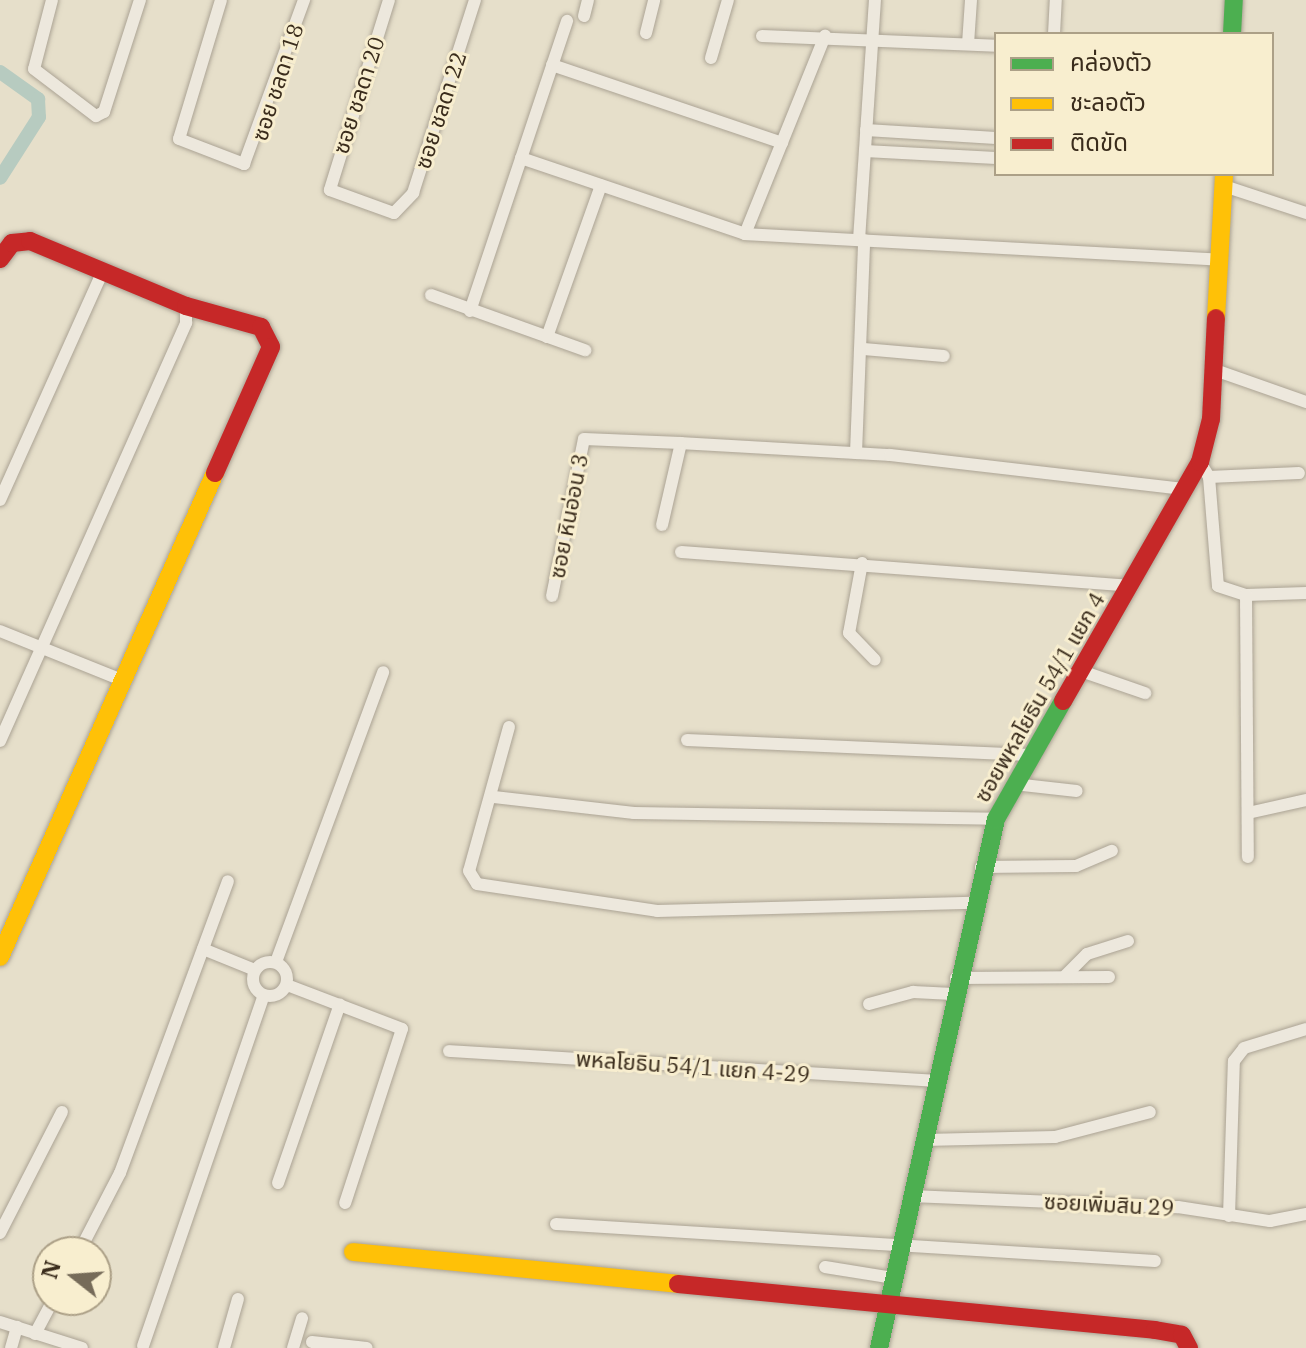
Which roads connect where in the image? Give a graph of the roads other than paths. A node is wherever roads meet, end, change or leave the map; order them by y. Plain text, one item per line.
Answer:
1 (52, 0) edge
2 (140, 0) edge
3 (221, 0) edge
4 (304, 0) edge
5 (389, 0) edge
6 (475, 0) edge
7 (588, 0) edge
8 (654, 0) edge
9 (726, 0) edge
10 (875, 0) edge
11 (971, 0) edge
12 (1056, 0) edge
13 (1234, 0) edge
14 (584, 16) dead end
15 (567, 21) dead end
16 (1054, 32) edge
17 (1232, 32) edge
18 (646, 33) dead end
19 (762, 36) dead end
20 (825, 36) junction
21 (871, 39) junction
22 (968, 44) junction
23 (994, 46) edge
24 (711, 58) dead end
25 (552, 65) junction
26 (866, 130) junction
27 (994, 138) edge
28 (782, 143) junction
29 (865, 151) junction
30 (521, 158) junction
31 (994, 158) edge
32 (1224, 180) edge
33 (601, 185) junction
34 (394, 213) joint
35 (1306, 213) edge
36 (745, 234) junction
37 (862, 240) junction
38 (0, 259) edge
39 (1219, 260) junction
40 (104, 269) junction
41 (431, 295) dead end
42 (186, 306) junction
43 (470, 311) junction
44 (547, 337) junction
45 (864, 349) junction
46 (585, 350) dead end
47 (944, 356) dead end
48 (1212, 369) junction
49 (1306, 402) edge
50 (681, 443) junction
51 (856, 453) junction
52 (1204, 469) junction
53 (1299, 473) dead end
54 (1184, 489) junction
55 (0, 500) edge
56 (662, 525) dead end
57 (681, 552) dead end
58 (862, 563) junction
59 (1129, 586) junction
60 (1306, 593) edge
61 (1246, 595) junction
62 (552, 596) dead end
63 (0, 631) edge
64 (44, 647) junction
65 (875, 660) dead end
66 (1081, 671) junction
67 (383, 672) dead end
68 (122, 680) junction
69 (1145, 693) dead end
70 (509, 727) dead end
71 (687, 740) dead end
72 (0, 741) edge
73 (1030, 755) junction
74 (1014, 784) junction
75 (1077, 791) dead end
76 (494, 797) junction
77 (1306, 800) edge
78 (1248, 813) junction
79 (996, 819) junction
80 (1112, 851) dead end
81 (1248, 857) dead end
82 (981, 867) junction
83 (228, 881) dead end
84 (973, 903) junction
85 (1128, 941) dead end
86 (203, 949) junction
87 (0, 957) edge
88 (276, 962) junction
89 (255, 970) junction
90 (1065, 976) junction
91 (1109, 977) dead end
92 (287, 985) junction
93 (954, 986) junction
94 (264, 995) junction
95 (340, 1004) junction
96 (869, 1004) dead end
97 (1306, 1029) edge
98 (449, 1051) dead end
99 (936, 1081) junction
100 (62, 1112) dead end
101 (1150, 1112) dead end
102 (924, 1140) junction
103 (278, 1183) dead end
104 (911, 1196) junction
105 (345, 1203) dead end
106 (1306, 1214) edge
107 (1229, 1216) junction
108 (556, 1224) dead end
109 (0, 1233) edge
110 (87, 1236) edge
111 (902, 1243) junction
112 (353, 1252) dead end
113 (1155, 1261) dead end
114 (825, 1267) dead end
115 (894, 1278) junction
116 (238, 1299) dead end
117 (888, 1305) junction
118 (45, 1316) edge
119 (302, 1318) dead end
120 (0, 1322) edge
121 (17, 1327) junction
122 (35, 1334) junction
123 (312, 1342) dead end
124 (145, 1347) edge
125 (11, 1348) edge
126 (82, 1348) edge
127 (224, 1348) edge
128 (293, 1348) edge
129 (367, 1348) edge
130 (879, 1348) edge
131 (1189, 1348) edge

1 - 2 street
3 - 4 street, ซอย ชลดา 18
5 - 34 street, ซอย ชลดา 20
6 - 34 street, ซอย ชลดา 22
7 - 14 street
8 - 18 street
9 - 24 street
10 - 21 street
11 - 22 street
12 - 16 street
13 - 17 street
15 - 25 street
19 - 20 street
20 - 21 street
20 - 28 street
21 - 22 street
21 - 26 street
22 - 23 street
25 - 28 street
25 - 30 street
26 - 27 street
26 - 29 street
28 - 36 street
29 - 31 street
29 - 37 street
30 - 33 street
30 - 43 street
32 - 35 street
32 - 39 street, ซอยพหลโยธิน 54/1 แยก 4
33 - 36 street
33 - 44 street
36 - 37 street
37 - 39 street
37 - 45 street
38 - 40 street
39 - 48 street, ซอยพหลโยธิน 54/1 แยก 4
40 - 42 street
40 - 55 street
41 - 43 street
42 - 64 street
42 - 68 street
43 - 44 street
44 - 46 street
45 - 47 street
45 - 51 street
48 - 49 street
48 - 52 street, ซอยพหลโยธิน 54/1 แยก 4
50 - 51 street
50 - 56 street
50 - 62 street, ซอย หินอ่อน 3
51 - 54 street
52 - 53 street
52 - 54 street, ซอยพหลโยธิน 54/1 แยก 4
52 - 61 street
54 - 59 street, ซอยพหลโยธิน 54/1 แยก 4
57 - 58 street
58 - 59 street
58 - 65 street
59 - 66 street, ซอยพหลโยธิน 54/1 แยก 4
60 - 61 street
61 - 78 street
63 - 64 street
64 - 68 street
64 - 72 street
66 - 69 street
66 - 73 street, ซอยพหลโยธิน 54/1 แยก 4
67 - 88 street
68 - 87 street
70 - 76 street
71 - 73 street
73 - 74 street, ซอยพหลโยธิน 54/1 แยก 4
74 - 75 street
74 - 79 street, ซอยพหลโยธิน 54/1 แยก 4
76 - 79 street
76 - 84 street
77 - 78 street
78 - 81 street
79 - 82 street, ซอยพหลโยธิน 54/1 แยก 4
80 - 82 street
82 - 84 street, ซอยพหลโยธิน 54/1 แยก 4
83 - 86 street
84 - 93 street, ซอยพหลโยธิน 54/1 แยก 4
85 - 90 street
86 - 89 street
86 - 110 street
88 - 89 street
88 - 92 street
89 - 94 street
90 - 91 street
90 - 93 street
92 - 94 street
92 - 95 street
93 - 96 street
93 - 99 street, ซอยพหลโยธิน 54/1 แยก 4
94 - 124 street
95 - 103 street
95 - 105 street
97 - 107 street
98 - 99 street, พหลโยธิน 54/1 แยก 4-29
99 - 102 street, ซอยพหลโยธิน 54/1 แยก 4
100 - 109 street
101 - 102 street
102 - 104 street, ซอยพหลโยธิน 54/1 แยก 4
104 - 107 street, ซอยเพิ่มสิน 29
104 - 111 street, ซอยพหลโยธิน 54/1 แยก 4
106 - 107 street, ซอยเพิ่มสิน 29
108 - 111 street
111 - 113 street
111 - 115 street, ซอยพหลโยธิน 54/1 แยก 4
112 - 117 street
114 - 115 street
115 - 117 street, ซอยพหลโยธิน 54/1 แยก 4
116 - 127 street
117 - 130 street, ซอยพหลโยธิน 54/1 แยก 4
117 - 131 street
118 - 122 street
119 - 128 street
120 - 121 street
121 - 122 street
121 - 125 street
122 - 126 street
123 - 129 street

